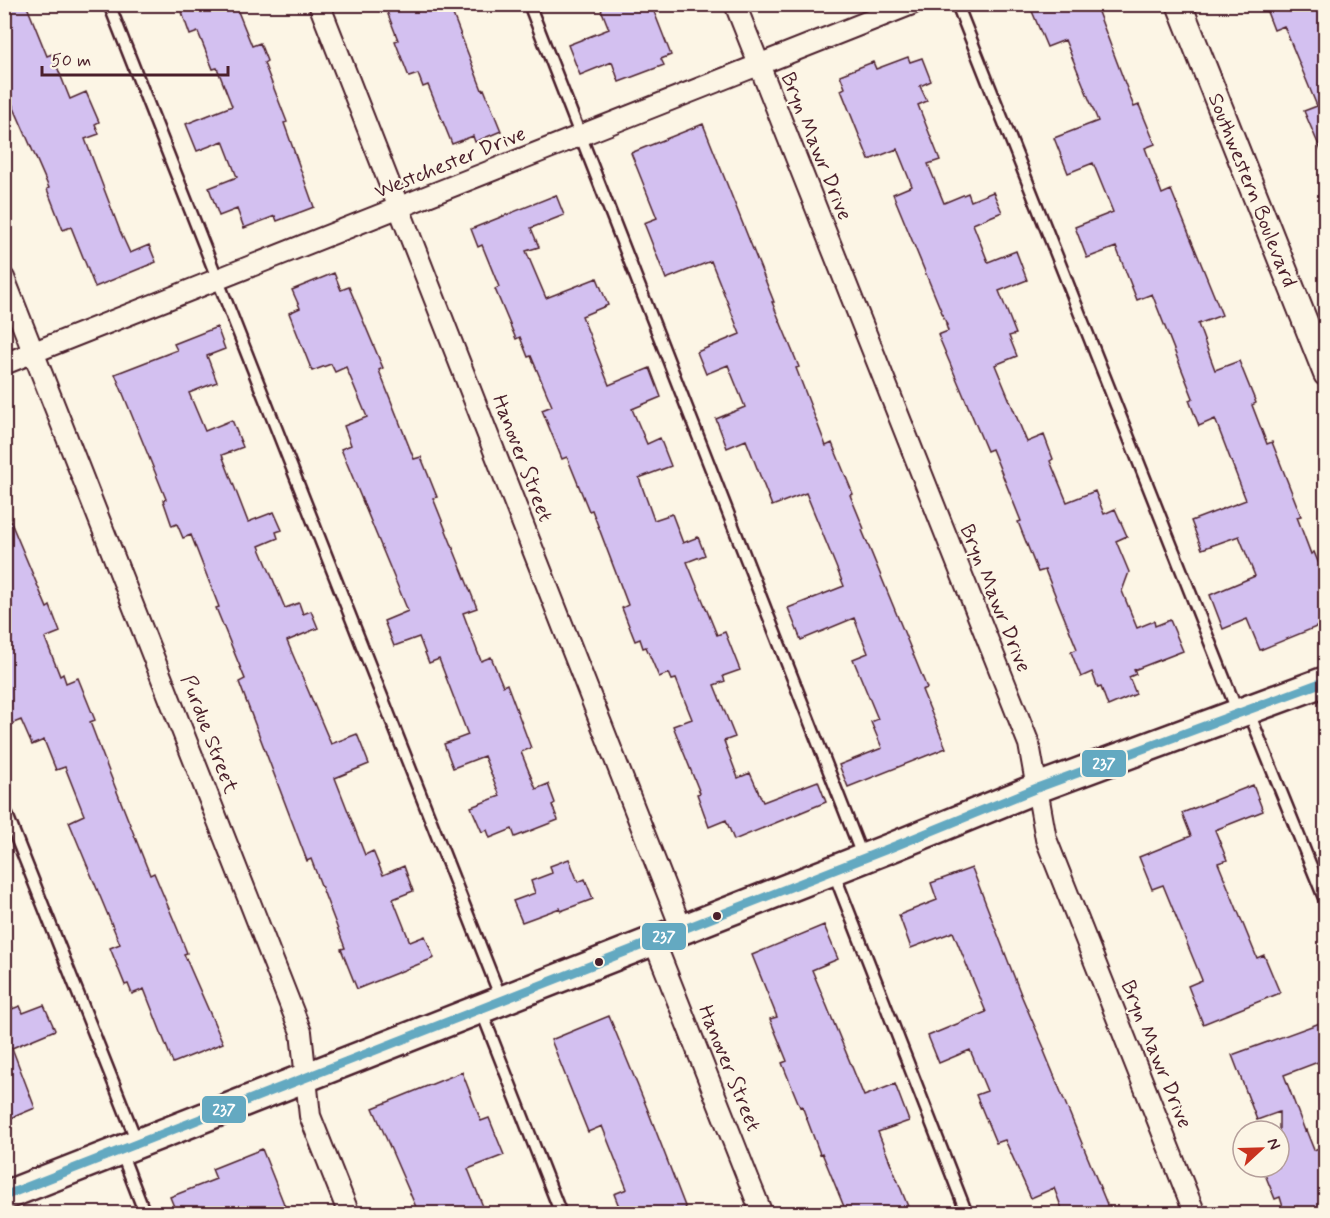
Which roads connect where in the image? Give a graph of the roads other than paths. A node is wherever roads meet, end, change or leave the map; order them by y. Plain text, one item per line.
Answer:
1 (109, 4) edge
2 (319, 4) edge
3 (529, 4) edge
4 (735, 4) edge
5 (912, 4) edge
6 (957, 4) edge
7 (1179, 4) edge
8 (759, 65) junction
9 (580, 136) junction
10 (399, 207) junction
11 (4, 278) edge
12 (219, 279) junction
13 (34, 352) junction
14 (4, 364) edge
15 (1326, 374) edge
16 (1326, 681) edge
17 (1243, 711) junction
18 (1037, 788) junction
19 (4, 807) edge
20 (863, 858) junction
21 (833, 870) junction
22 (1326, 903) edge
23 (682, 930) junction
24 (654, 941) junction
25 (491, 1005) junction
26 (306, 1077) junction
27 (129, 1147) junction
28 (4, 1196) edge
29 (145, 1214) edge
30 (349, 1214) edge
31 (561, 1214) edge
32 (762, 1214) edge
33 (967, 1214) edge
34 (1195, 1214) edge

1 - 12 lane
2 - 10 street, Hanover Street
3 - 9 lane
4 - 8 street, Bryn Mawr Drive
5 - 8 street, Westchester Drive
6 - 17 lane
7 - 15 street, Southwestern Boulevard
8 - 9 street, Westchester Drive
8 - 18 street, Bryn Mawr Drive
9 - 10 street, Westchester Drive
9 - 20 lane
10 - 12 street, Westchester Drive
10 - 23 street, Hanover Street
11 - 13 street, Purdue Street
12 - 13 street, Westchester Drive
12 - 25 lane
13 - 14 street, Westchester Drive
13 - 26 street, Purdue Street
16 - 17 main road
17 - 18 main road
17 - 22 lane
18 - 20 main road
18 - 34 street, Bryn Mawr Drive
19 - 27 lane
20 - 21 main road
21 - 23 main road
21 - 33 lane
23 - 24 main road
24 - 25 main road
24 - 32 street, Hanover Street
25 - 26 main road
25 - 31 lane
26 - 27 main road
26 - 30 street, Purdue Street
27 - 28 main road
27 - 29 lane

